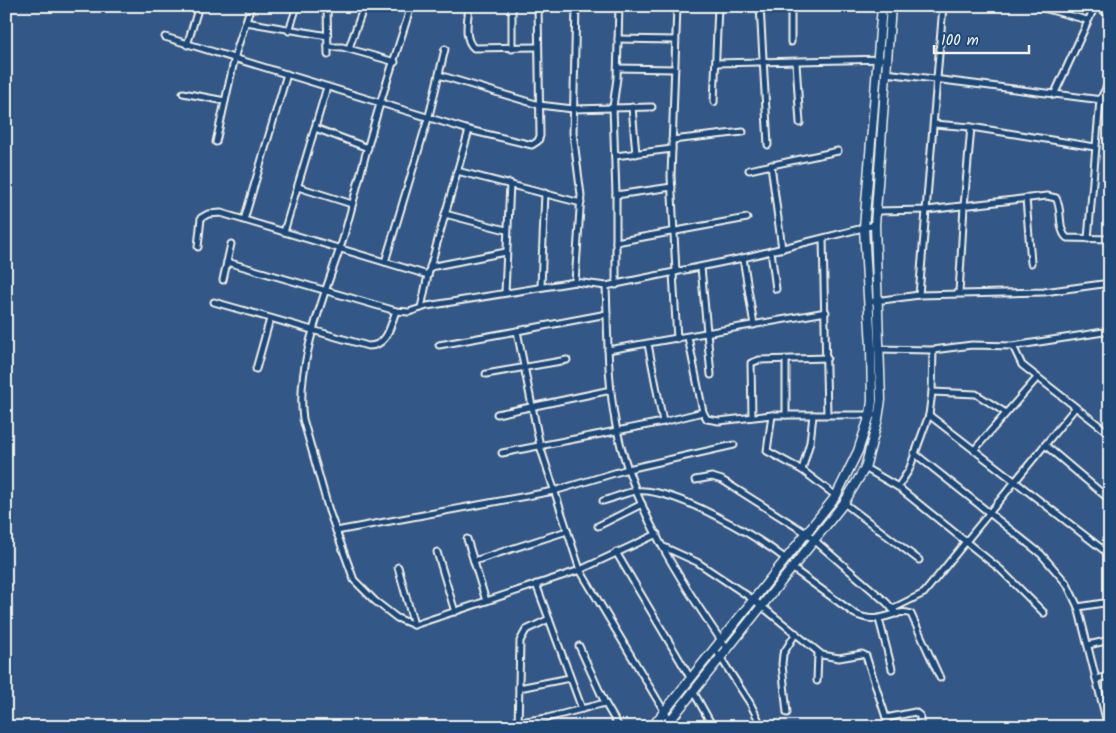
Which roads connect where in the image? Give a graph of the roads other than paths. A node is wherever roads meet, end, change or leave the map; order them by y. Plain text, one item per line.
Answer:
1 (199, 6) edge
2 (251, 6) edge
3 (297, 6) edge
4 (327, 6) edge
5 (364, 6) edge
6 (411, 6) edge
7 (469, 6) edge
8 (512, 6) edge
9 (538, 6) edge
10 (576, 6) edge
11 (619, 6) edge
12 (677, 6) edge
13 (718, 6) edge
14 (760, 6) edge
15 (791, 6) edge
16 (797, 6) edge
17 (882, 6) edge
18 (891, 6) edge
19 (943, 6) edge
20 (1036, 6) edge
21 (1095, 6) edge
22 (805, 7) edge
23 (1046, 8) edge
24 (1110, 14) edge
25 (1087, 20) junction
26 (246, 22) junction
27 (289, 31) junction
28 (328, 36) junction
29 (164, 37) dead end
30 (618, 39) junction
31 (675, 40) junction
32 (791, 42) dead end
33 (187, 45) junction
34 (328, 47) junction
35 (538, 47) junction
36 (349, 48) junction
37 (512, 48) junction
38 (445, 49) dead end
39 (328, 56) dead end
40 (235, 58) junction
41 (887, 59) junction
42 (877, 60) junction
43 (395, 62) junction
44 (716, 63) junction
45 (796, 63) junction
46 (762, 64) junction
47 (618, 68) junction
48 (674, 69) junction
49 (287, 74) junction
50 (886, 74) junction
51 (439, 75) junction
52 (937, 79) junction
53 (1110, 80) edge
54 (327, 87) junction
55 (183, 93) dead end
56 (1054, 95) junction
57 (1100, 100) junction
58 (225, 101) junction
59 (1110, 101) edge
60 (714, 102) dead end
61 (380, 103) junction
62 (539, 105) junction
63 (613, 107) junction
64 (632, 107) junction
65 (652, 107) dead end
66 (574, 109) junction
67 (428, 117) junction
68 (800, 124) dead end
69 (934, 124) junction
70 (971, 127) junction
71 (316, 128) junction
72 (468, 130) junction
73 (743, 132) dead end
74 (672, 140) junction
75 (216, 142) dead end
76 (768, 145) dead end
77 (1095, 147) junction
78 (368, 148) junction
79 (672, 149) junction
80 (838, 151) dead end
81 (636, 154) junction
82 (615, 156) junction
83 (771, 165) junction
84 (748, 170) dead end
85 (457, 171) junction
86 (510, 183) junction
87 (298, 187) junction
88 (672, 187) junction
89 (545, 193) junction
90 (616, 195) junction
91 (1026, 198) junction
92 (581, 203) junction
93 (352, 204) junction
94 (964, 206) junction
95 (926, 210) junction
96 (877, 211) junction
97 (445, 214) junction
98 (747, 218) dead end
99 (244, 220) junction
100 (875, 225) junction
101 (864, 228) junction
102 (506, 230) junction
103 (674, 231) junction
104 (284, 232) junction
105 (823, 239) junction
106 (1088, 239) junction
107 (1110, 239) edge
108 (616, 242) junction
109 (232, 244) dead end
110 (198, 247) dead end
111 (339, 248) junction
112 (782, 249) junction
113 (771, 251) junction
114 (506, 252) junction
115 (743, 258) junction
116 (227, 262) junction
117 (385, 262) junction
118 (1031, 263) dead end
119 (430, 267) junction
120 (701, 267) junction
121 (674, 272) junction
122 (428, 274) junction
123 (223, 280) dead end
124 (575, 282) junction
125 (1110, 283) edge
126 (616, 285) junction
127 (540, 286) junction
128 (606, 286) junction
129 (776, 289) dead end
130 (325, 290) junction
131 (505, 293) junction
132 (959, 293) junction
133 (919, 295) junction
134 (878, 301) junction
135 (214, 302) dead end
136 (868, 302) junction
137 (421, 308) junction
138 (396, 311) junction
139 (826, 312) junction
140 (607, 314) junction
141 (270, 319) junction
142 (754, 325) junction
143 (517, 331) junction
144 (1110, 331) edge
145 (314, 332) junction
146 (707, 334) junction
147 (688, 337) junction
148 (677, 339) junction
149 (648, 344) junction
150 (439, 345) dead end
151 (1013, 346) junction
152 (875, 349) junction
153 (608, 350) junction
154 (933, 350) junction
155 (827, 358) junction
156 (567, 360) dead end
157 (786, 360) junction
158 (524, 368) junction
159 (256, 369) dead end
160 (486, 374) dead end
161 (711, 375) dead end
162 (1036, 378) junction
163 (611, 390) junction
164 (932, 392) junction
165 (532, 406) junction
166 (1075, 408) junction
167 (703, 412) junction
168 (1006, 412) junction
169 (497, 414) dead end
170 (827, 414) junction
171 (772, 415) junction
172 (786, 415) junction
173 (814, 415) junction
174 (870, 415) junction
175 (879, 415) junction
176 (929, 415) junction
177 (752, 417) junction
178 (663, 422) junction
179 (617, 430) junction
180 (1110, 434) edge
181 (1045, 445) junction
182 (540, 446) junction
183 (734, 446) dead end
184 (975, 449) junction
185 (914, 453) junction
186 (502, 454) dead end
187 (865, 468) junction
188 (628, 470) junction
189 (802, 470) junction
190 (695, 480) dead end
191 (1017, 481) junction
192 (898, 487) junction
193 (554, 491) junction
194 (637, 491) junction
195 (836, 496) junction
196 (1110, 500) edge
197 (604, 501) dead end
198 (844, 503) junction
199 (642, 504) junction
200 (991, 513) junction
201 (598, 526) dead end
202 (336, 531) junction
203 (567, 531) junction
204 (806, 533) junction
205 (657, 534) junction
206 (467, 539) dead end
207 (815, 540) junction
208 (966, 543) junction
209 (664, 547) junction
210 (437, 552) dead end
211 (616, 552) junction
212 (1110, 555) edge
213 (786, 559) junction
214 (919, 560) dead end
215 (474, 561) junction
216 (398, 567) dead end
217 (792, 568) junction
218 (580, 570) junction
219 (536, 584) junction
220 (754, 600) junction
221 (486, 601) junction
222 (1110, 602) edge
223 (761, 606) junction
224 (1078, 607) junction
225 (892, 609) junction
226 (455, 612) junction
227 (1044, 613) dead end
228 (896, 614) junction
229 (548, 619) junction
230 (879, 620) junction
231 (414, 625) junction
232 (796, 633) junction
233 (1110, 640) edge
234 (722, 641) junction
235 (1088, 645) junction
236 (579, 646) dead end
237 (715, 649) junction
238 (727, 649) junction
239 (818, 653) junction
240 (721, 656) junction
241 (892, 669) dead end
242 (1110, 676) edge
243 (570, 678) junction
244 (940, 678) dead end
245 (690, 679) junction
246 (1096, 679) junction
247 (816, 681) dead end
248 (519, 688) junction
249 (694, 691) junction
250 (604, 703) junction
251 (582, 709) junction
252 (664, 713) junction
253 (787, 713) dead end
254 (886, 718) junction
255 (519, 724) edge
256 (667, 725) edge
257 (619, 727) edge
258 (652, 727) edge
259 (713, 727) edge
260 (762, 727) edge
261 (889, 727) edge
262 (920, 727) edge
263 (1108, 727) edge

1 - 33 street
2 - 26 street
3 - 27 street
4 - 28 street
5 - 36 street
6 - 43 street
7 - 37 street
8 - 37 street
9 - 35 street
10 - 66 street
11 - 30 street
12 - 31 street
13 - 44 street
14 - 46 street
15 - 32 street
16 - 22 street
17 - 42 street
18 - 41 street
19 - 52 street
20 - 23 street
21 - 24 street
21 - 25 street
23 - 25 street
25 - 56 street
26 - 27 street
26 - 40 street
27 - 28 street
28 - 34 street
29 - 33 street
30 - 31 street
30 - 47 street
31 - 48 street
33 - 40 street
34 - 36 street
34 - 39 street
35 - 37 street
35 - 62 street
36 - 43 street
38 - 51 street
40 - 49 street
40 - 58 street
41 - 42 street
41 - 50 street
42 - 45 street
42 - 101 street
43 - 61 street
44 - 46 street
44 - 60 street
45 - 46 street
45 - 68 street
46 - 76 street
47 - 48 street
47 - 63 street
48 - 74 street
49 - 54 street
49 - 99 street
50 - 52 street
50 - 96 street
51 - 62 street
51 - 67 street
52 - 56 street
52 - 69 street
53 - 57 street
54 - 61 street
54 - 71 street
55 - 58 street
56 - 57 street
57 - 59 street
57 - 77 street
58 - 75 street
61 - 67 street
61 - 78 street
62 - 66 street
62 - 72 street
63 - 64 street
63 - 66 street
63 - 82 street
64 - 65 street
64 - 81 street
66 - 92 street
67 - 72 street
67 - 117 street
69 - 70 street
69 - 95 street
70 - 77 street
70 - 94 street
71 - 78 street
71 - 87 street
72 - 85 street
73 - 74 street
74 - 79 street
77 - 106 street
78 - 93 street
79 - 81 street
79 - 88 street
80 - 83 street
81 - 82 street
82 - 90 street
83 - 84 street
83 - 112 street
85 - 86 street
85 - 97 street
86 - 89 street
86 - 102 street
87 - 93 street
87 - 104 street
88 - 90 street
88 - 103 street
89 - 92 street
89 - 127 street
90 - 108 street
91 - 94 street
91 - 106 street
91 - 118 street
92 - 124 street
93 - 111 street
94 - 95 street
94 - 132 street
95 - 96 street
95 - 133 street
96 - 100 street
97 - 102 street
97 - 119 street
98 - 103 street
99 - 104 street
99 - 110 street
100 - 101 street
100 - 134 street
101 - 105 street
101 - 136 street
102 - 114 street
103 - 108 street
103 - 121 street
104 - 111 street
105 - 112 street
105 - 139 street
106 - 107 street
108 - 126 street
109 - 116 street
111 - 117 street
111 - 130 street
112 - 113 street
113 - 115 street
113 - 129 street
114 - 119 street
114 - 131 street
115 - 120 street
115 - 142 street
116 - 123 street
116 - 130 street
117 - 122 street
119 - 122 street
120 - 121 street
120 - 146 street
121 - 126 street
121 - 148 street
122 - 137 street
124 - 127 street
124 - 128 street
125 - 132 street
126 - 128 street
127 - 131 street
128 - 140 street
130 - 138 street
130 - 145 street
131 - 137 street
132 - 133 street
133 - 134 street
134 - 136 street
134 - 152 street
135 - 141 street
136 - 152 street
137 - 138 street
138 - 145 street
139 - 142 street
139 - 155 street
140 - 143 street
140 - 153 street
141 - 145 street
141 - 159 street
142 - 146 street
143 - 150 street
143 - 158 street
144 - 151 street
145 - 202 street
146 - 147 street
146 - 161 street
147 - 148 street
147 - 167 street
148 - 149 street
149 - 153 street
149 - 178 street
151 - 154 street
151 - 162 street
152 - 154 street
152 - 174 street
152 - 175 street
153 - 163 street
154 - 164 street
155 - 157 street
155 - 170 street
156 - 158 street
157 - 172 street
157 - 177 street
158 - 160 street
158 - 165 street
162 - 166 street
162 - 168 street
163 - 165 street
163 - 179 street
164 - 168 street
164 - 176 street
165 - 169 street
165 - 182 street
166 - 180 street
166 - 181 street
167 - 177 street
167 - 178 street
168 - 184 street
170 - 173 street
170 - 174 street
171 - 172 street
171 - 177 street
171 - 189 street
172 - 173 street
173 - 189 street
174 - 175 street
174 - 195 street
175 - 187 street
176 - 184 street
176 - 185 street
178 - 179 street
179 - 182 street
179 - 188 street
181 - 191 street
181 - 196 street
182 - 186 street
182 - 193 street
183 - 188 street
184 - 191 street
185 - 192 street
185 - 200 street
187 - 192 street
187 - 198 street
188 - 193 street
188 - 194 street
189 - 195 street
190 - 204 street
191 - 200 street
191 - 212 street
192 - 208 street
193 - 202 street
193 - 203 street
194 - 197 street
194 - 199 street
194 - 213 street
195 - 204 street
198 - 207 street
198 - 214 street
199 - 201 street
199 - 205 street
200 - 208 street
200 - 224 street
202 - 231 street
203 - 215 street
203 - 218 street
204 - 207 street
204 - 213 street
205 - 209 street
205 - 211 street
206 - 215 street
207 - 217 street
207 - 225 street
208 - 225 street
208 - 227 street
209 - 220 street
209 - 234 street
210 - 226 street
211 - 218 street
211 - 245 street
213 - 220 street
215 - 221 street
216 - 231 street
217 - 223 street
217 - 230 street
218 - 219 street
218 - 252 street
219 - 221 street
219 - 229 street
220 - 223 street
220 - 234 street
221 - 226 street
222 - 224 street
223 - 232 street
223 - 238 street
224 - 235 street
225 - 228 street
226 - 231 street
228 - 230 street
228 - 244 street
229 - 243 street
229 - 248 street
230 - 241 street
232 - 239 street
232 - 253 street
233 - 235 street
234 - 237 street
234 - 238 street
235 - 246 street
236 - 250 street
237 - 240 street
237 - 245 street
238 - 240 street
239 - 247 street
239 - 254 street
240 - 249 street
240 - 260 street
242 - 246 street
243 - 248 street
243 - 251 street
245 - 252 street
246 - 263 street
248 - 255 street
249 - 256 street
249 - 259 street
250 - 251 street
250 - 257 street
251 - 255 street
252 - 256 street
252 - 258 street
254 - 261 street
254 - 262 street

